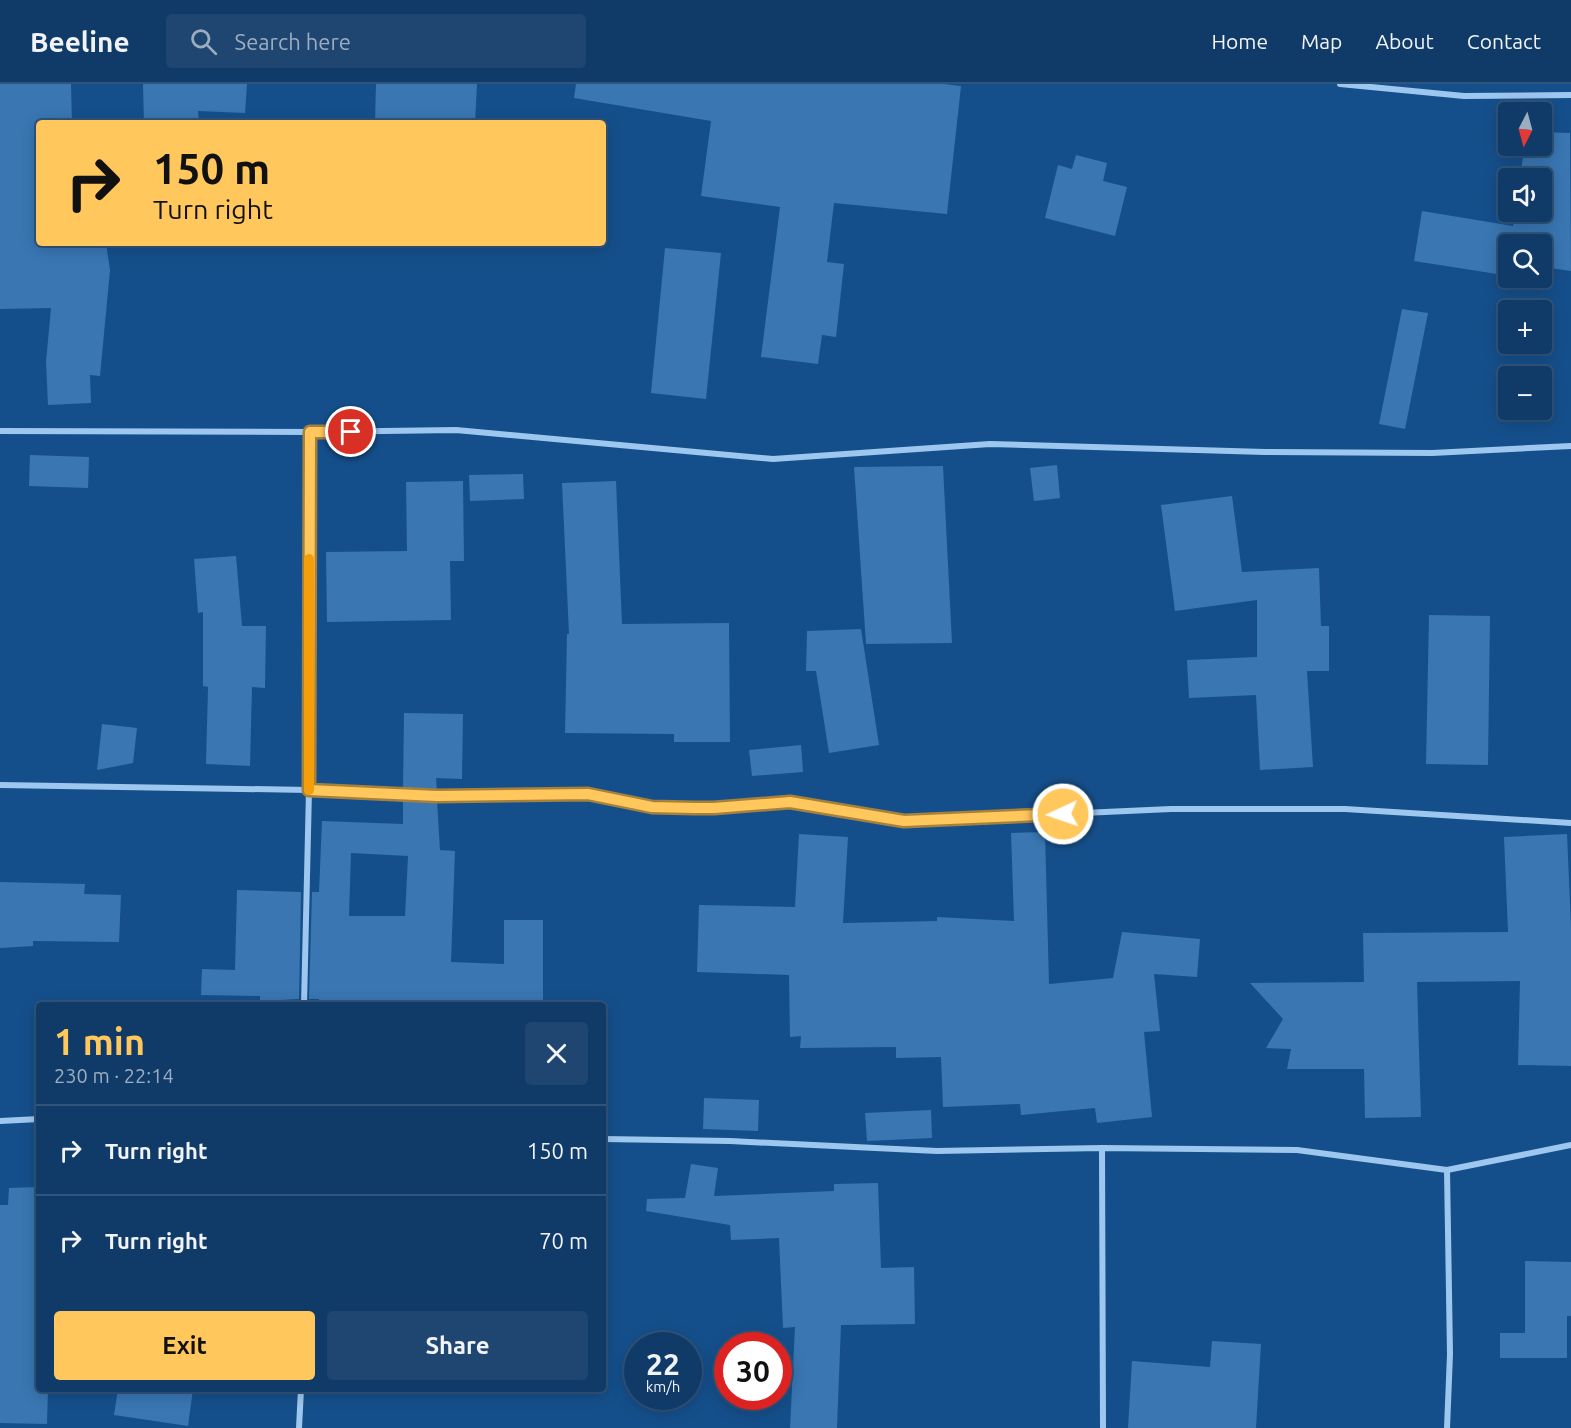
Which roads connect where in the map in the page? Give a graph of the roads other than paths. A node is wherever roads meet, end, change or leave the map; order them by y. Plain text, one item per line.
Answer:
1 (1340, 84) edge
2 (1571, 94) edge
3 (0, 431) edge
4 (310, 432) junction
5 (1571, 446) edge
6 (0, 785) edge
7 (309, 790) junction
8 (1571, 823) edge
9 (304, 1002) edge
10 (36, 1119) edge
11 (0, 1121) edge
12 (606, 1139) edge
13 (1571, 1145) edge
14 (1102, 1148) junction
15 (1447, 1170) junction
16 (301, 1392) edge
17 (298, 1428) edge
18 (1103, 1428) edge
19 (1447, 1428) edge

1 - 2 street
3 - 4 street
4 - 5 street
4 - 7 street
6 - 7 street
7 - 8 street
7 - 9 street
10 - 11 street
12 - 14 street
13 - 15 street
14 - 15 street
14 - 18 street
15 - 19 street
16 - 17 street

